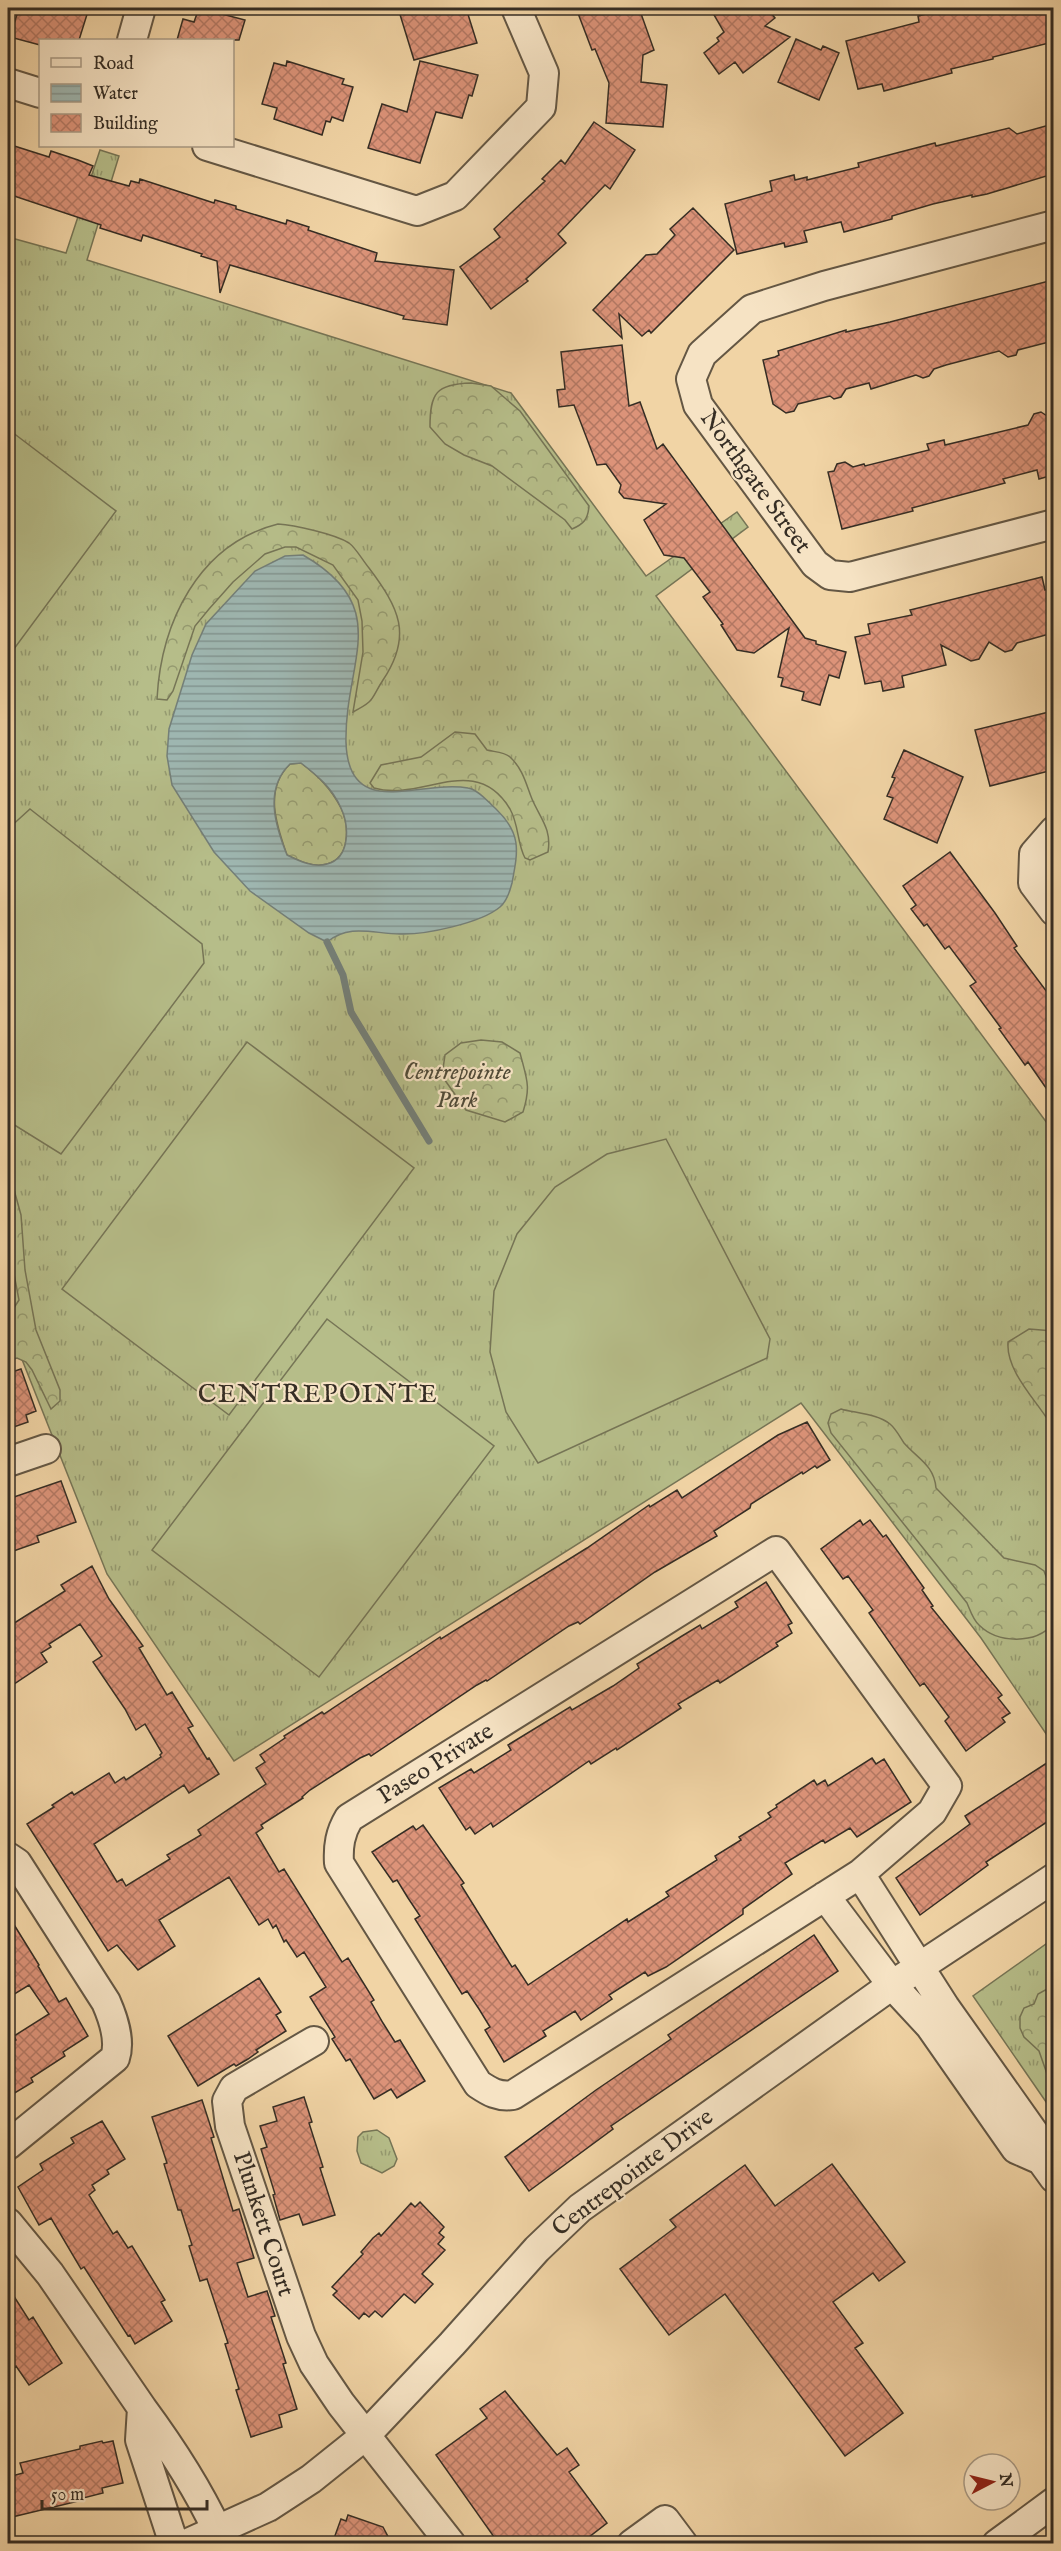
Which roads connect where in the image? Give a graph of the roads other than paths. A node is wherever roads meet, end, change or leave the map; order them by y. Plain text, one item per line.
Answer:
1 (141, 8) edge
2 (516, 8) edge
3 (132, 39) edge
4 (8, 83) edge
5 (39, 93) edge
6 (210, 147) edge
7 (1053, 225) edge
8 (1053, 524) edge
9 (1053, 831) edge
10 (1053, 911) edge
11 (46, 1449) dead end
12 (8, 1462) edge
13 (8, 1857) edge
14 (860, 1874) junction
15 (1053, 1878) edge
16 (825, 1896) junction
17 (920, 1968) junction
18 (892, 1985) junction
19 (314, 2041) dead end
20 (8, 2145) edge
21 (1047, 2169) edge
22 (8, 2223) edge
23 (142, 2408) junction
24 (366, 2435) junction
25 (1053, 2502) edge
26 (217, 2530) junction
27 (1010, 2540) edge
28 (174, 2544) edge
29 (186, 2544) edge
30 (451, 2544) edge
31 (632, 2544) edge
32 (683, 2544) edge

1 - 3 street
2 - 6 street
4 - 5 street
7 - 8 street, Northgate Street
9 - 10 street
11 - 12 street
13 - 20 street
14 - 16 street, Paseo Private
14 - 16 street, Paseo Private
14 - 17 street
15 - 17 street, Centrepointe Drive
16 - 18 street
17 - 18 street, Centrepointe Drive
17 - 21 street
18 - 21 street
18 - 24 street, Centrepointe Drive
19 - 24 street, Plunkett Court
22 - 23 street
23 - 26 street
23 - 28 street
24 - 26 street, Centrepointe Drive
24 - 30 street, Plunkett Court
25 - 27 street
26 - 29 street, Centrepointe Drive
31 - 32 street

